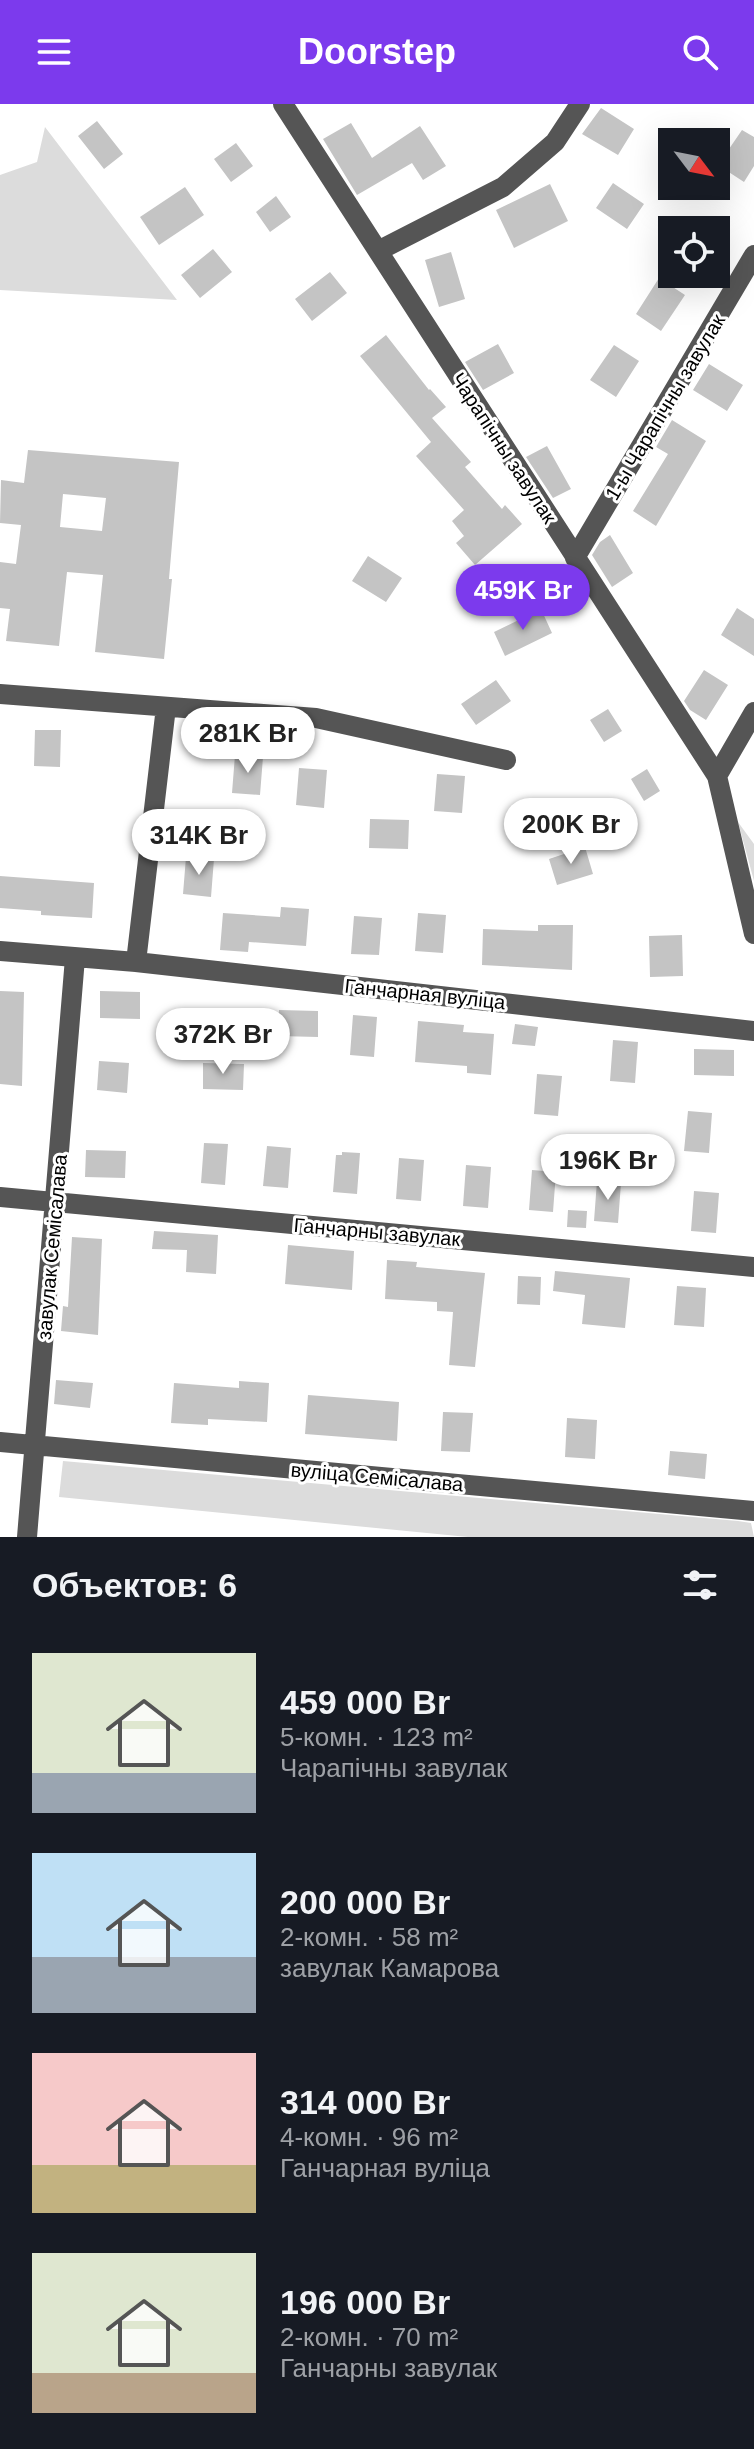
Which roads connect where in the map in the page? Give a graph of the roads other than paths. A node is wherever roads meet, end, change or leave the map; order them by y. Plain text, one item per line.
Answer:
1 (283, 104) edge
2 (580, 104) edge
3 (378, 251) junction
4 (754, 255) edge
5 (575, 558) junction
6 (0, 694) edge
7 (166, 707) junction
8 (754, 712) edge
9 (506, 760) dead end
10 (717, 776) junction
11 (754, 934) edge
12 (0, 951) edge
13 (75, 958) junction
14 (136, 962) junction
15 (754, 1031) edge
16 (0, 1197) edge
17 (55, 1202) junction
18 (754, 1267) edge
19 (0, 1442) edge
20 (36, 1446) junction
21 (754, 1511) edge
22 (27, 1537) edge

1 - 3 street, Чарапічны завулак
2 - 3 street
3 - 5 street, Чарапічны завулак
4 - 5 street, 1-ы Чарапічны завулак
5 - 10 street, Чарапічны завулак
6 - 7 street
7 - 9 street
7 - 14 street
8 - 10 street
10 - 11 street, Чарапічны завулак
12 - 13 street, Ганчарная вуліца
13 - 14 street, Ганчарная вуліца
13 - 17 street, завулак Семісалава
14 - 15 street, Ганчарная вуліца
16 - 17 street, Ганчарны завулак
17 - 18 street, Ганчарны завулак
17 - 20 street, завулак Семісалава
19 - 20 street, вуліца Семісалава
20 - 21 street, вуліца Семісалава
20 - 22 street, завулак Семісалава

